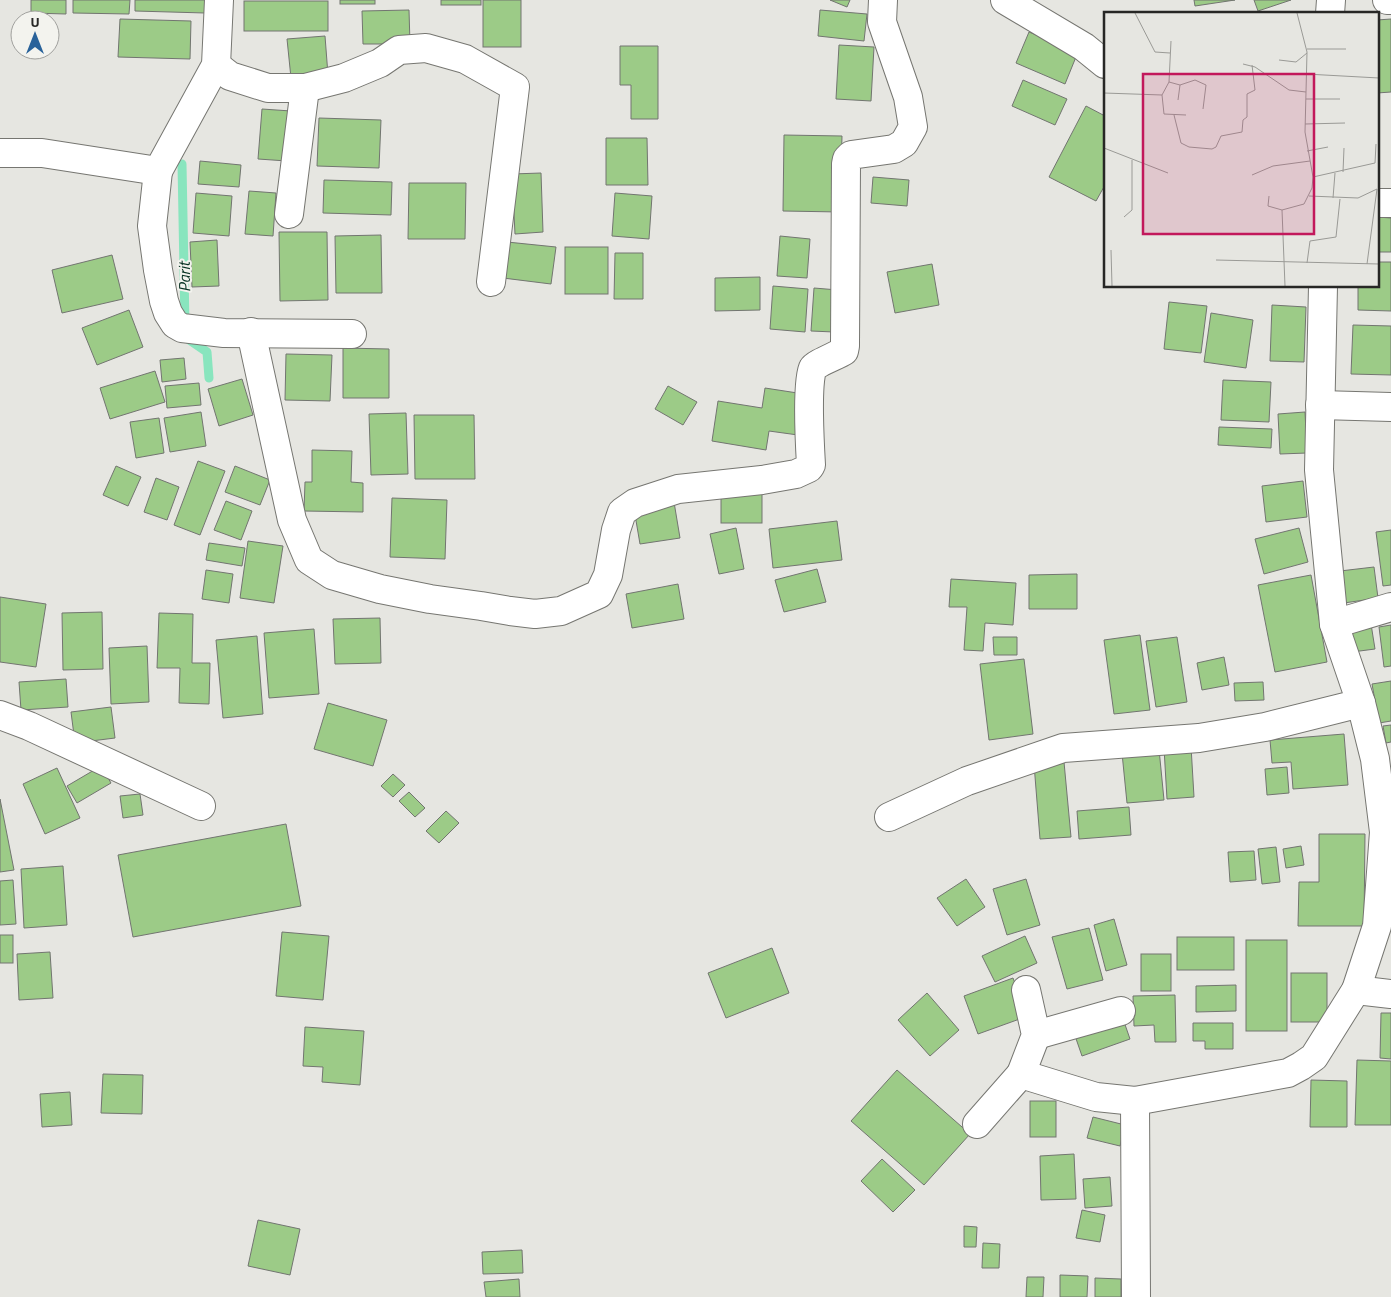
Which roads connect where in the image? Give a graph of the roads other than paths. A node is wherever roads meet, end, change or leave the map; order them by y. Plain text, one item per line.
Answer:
1 (219, 0) edge
2 (883, 0) edge
3 (1005, 0) edge
4 (1104, 63) edge
5 (216, 65) junction
6 (305, 88) junction
7 (0, 153) edge
8 (158, 171) junction
9 (1391, 202) edge
10 (1378, 203) edge
11 (289, 214) dead end
12 (491, 282) dead end
13 (1323, 288) edge
14 (237, 333) junction
15 (352, 334) dead end
16 (1320, 405) junction
17 (1391, 407) edge
18 (1391, 607) edge
19 (1334, 624) junction
20 (1361, 704) junction
21 (0, 716) edge
22 (201, 806) dead end
23 (889, 817) dead end
24 (1388, 832) edge
25 (1026, 990) dead end
26 (1356, 990) junction
27 (1391, 994) edge
28 (1121, 1011) dead end
29 (1036, 1036) junction
30 (1021, 1074) junction
31 (1135, 1101) junction
32 (977, 1124) dead end
33 (1136, 1297) edge

1 - 5 street
2 - 14 street
3 - 4 street
5 - 6 street
5 - 8 street
6 - 11 street
6 - 12 street
7 - 8 street
8 - 14 street
9 - 10 street
13 - 16 street
14 - 15 street
16 - 17 street
16 - 19 street
18 - 19 street
19 - 20 street
20 - 23 street
20 - 24 street
21 - 22 street
24 - 26 street
25 - 29 street
26 - 27 street
26 - 31 street
28 - 29 street
29 - 30 street
30 - 31 street
30 - 32 street
31 - 33 street

